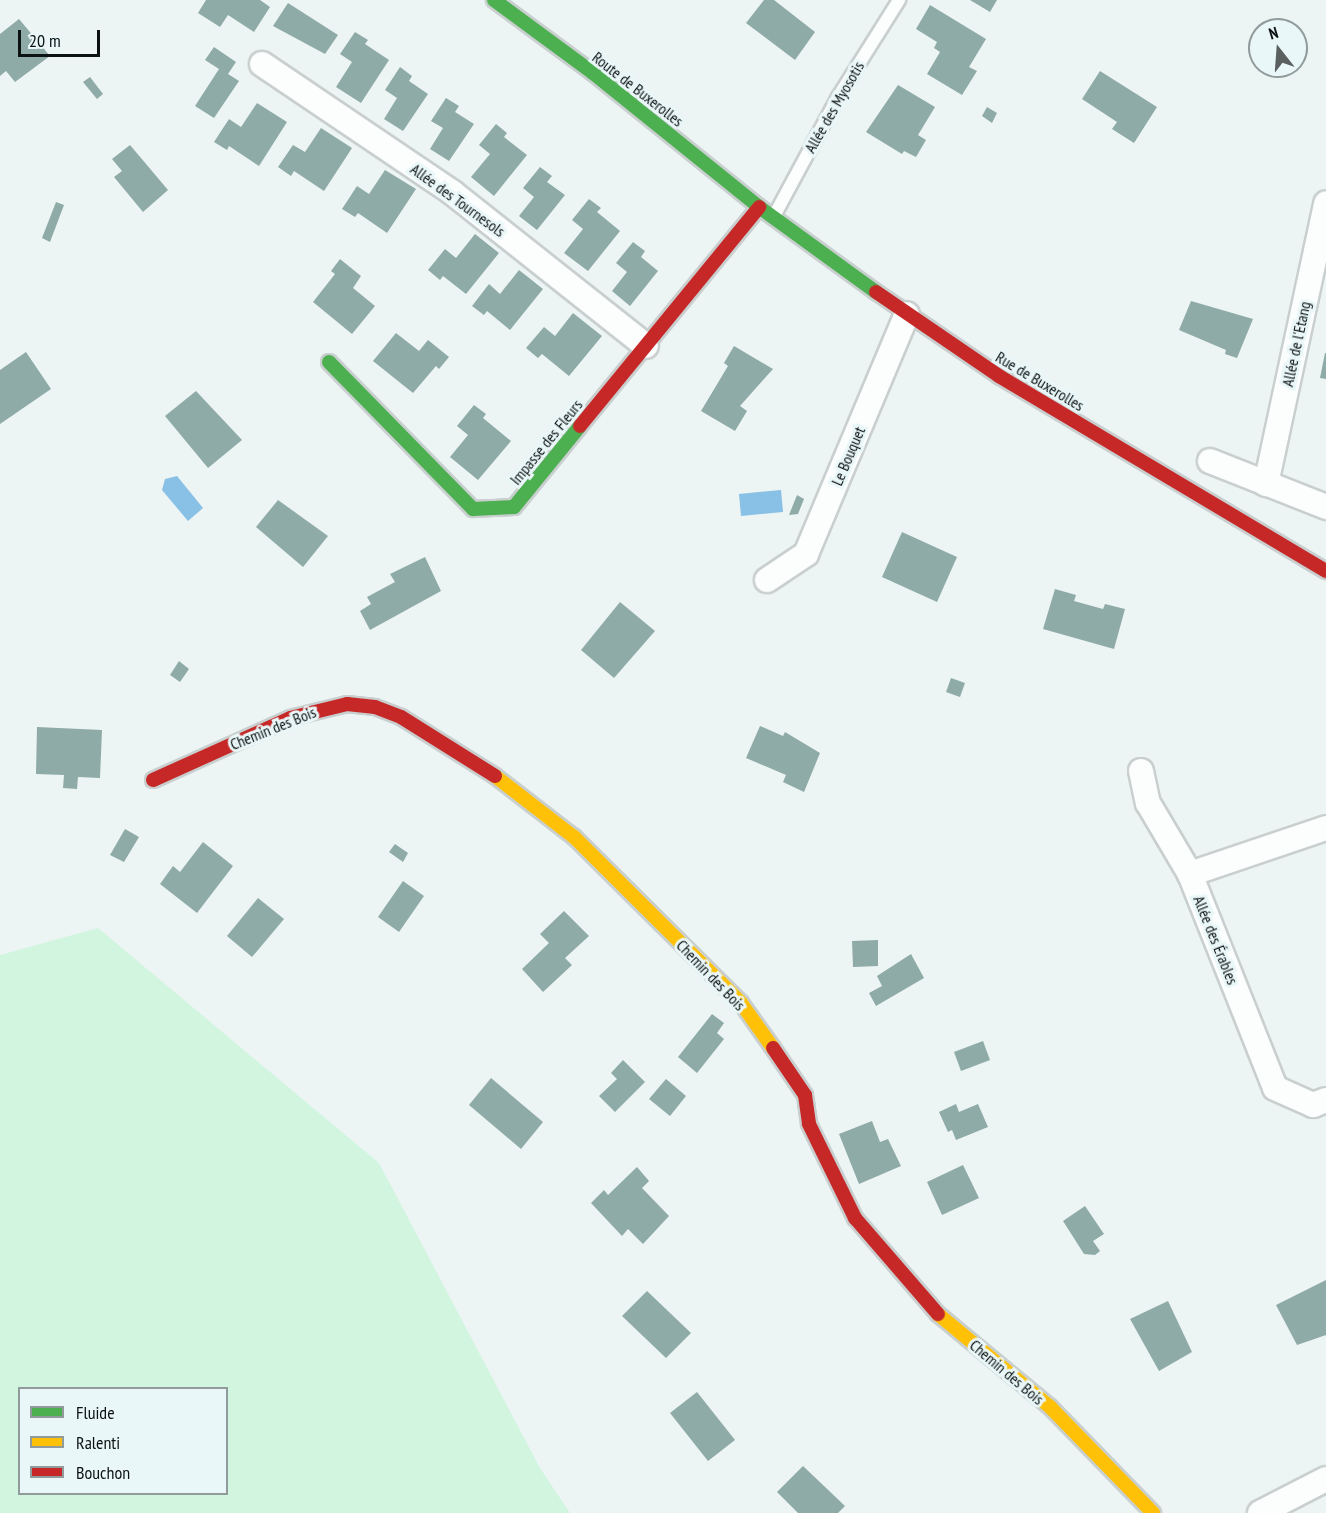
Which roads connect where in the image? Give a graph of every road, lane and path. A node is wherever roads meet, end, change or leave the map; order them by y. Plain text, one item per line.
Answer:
1 (494, 0) edge
2 (899, 0) edge
3 (261, 64) dead end
4 (1326, 203) edge
5 (759, 207) junction
6 (773, 217) junction
7 (907, 314) junction
8 (646, 346) junction
9 (329, 362) dead end
10 (1210, 461) dead end
11 (1266, 484) junction
12 (1326, 507) edge
13 (1323, 563) edge
14 (767, 579) dead end
15 (1141, 771) dead end
16 (153, 780) dead end
17 (1326, 828) edge
18 (1190, 874) junction
19 (1326, 1100) edge
20 (1326, 1479) edge
21 (1153, 1513) edge
22 (1260, 1513) edge

1 - 5 street, Route de Buxerolles
2 - 6 lane, Allée des Myosotis
3 - 8 street, Allée des Tournesols
4 - 11 street, Allée de l'Etang
5 - 6 street, Rue de Buxerolles
5 - 8 street, Impasse des Fleurs
6 - 7 street, Rue de Buxerolles
7 - 13 street, Rue de Buxerolles
7 - 14 street, Le Bouquet
8 - 9 street, Impasse des Fleurs
10 - 11 street
11 - 12 street
15 - 18 street
16 - 21 street, Chemin des Bois
17 - 18 street, Allée des Érables
18 - 19 street, Allée des Érables
20 - 22 street

